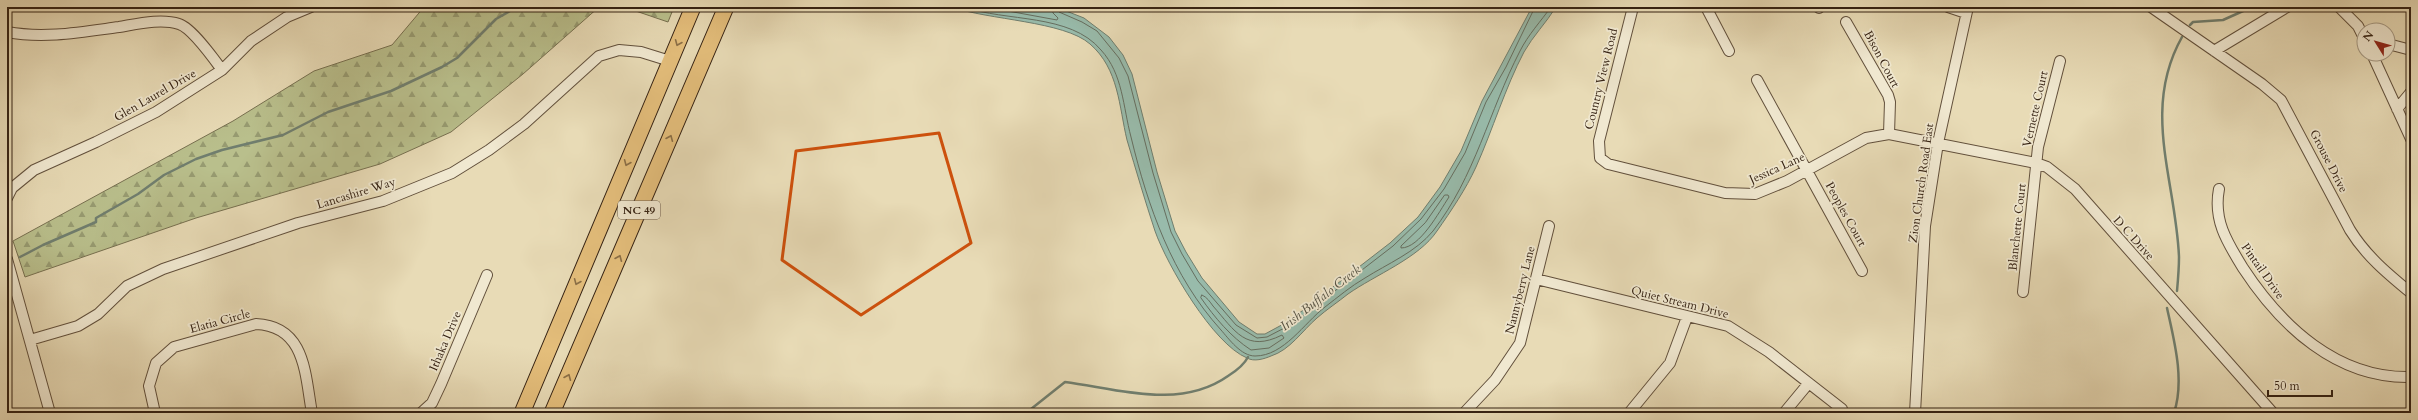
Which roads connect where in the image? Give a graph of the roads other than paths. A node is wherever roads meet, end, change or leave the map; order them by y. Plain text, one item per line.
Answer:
1 (311, 7) edge
2 (694, 7) edge
3 (726, 7) edge
4 (1634, 7) edge
5 (1706, 7) edge
6 (1948, 7) edge
7 (2151, 7) edge
8 (2287, 7) edge
9 (2339, 7) edge
10 (1967, 10) edge
11 (1846, 22) dead end
12 (2356, 24) edge
13 (7, 32) edge
14 (2396, 46) edge
15 (2411, 50) edge
16 (2214, 51) junction
17 (1729, 52) dead end
18 (670, 61) junction
19 (2060, 61) dead end
20 (2376, 62) edge
21 (222, 70) junction
22 (1757, 80) dead end
23 (2411, 92) edge
24 (2397, 109) junction
25 (1889, 134) junction
26 (2411, 139) edge
27 (1938, 143) junction
28 (1600, 158) joint
29 (2036, 163) junction
30 (1806, 170) junction
31 (2219, 189) dead end
32 (7, 198) edge
33 (1549, 226) dead end
34 (7, 260) edge
35 (1862, 271) dead end
36 (486, 275) dead end
37 (1536, 279) junction
38 (2024, 292) dead end
39 (2411, 293) edge
40 (1687, 317) junction
41 (30, 340) junction
42 (2411, 376) edge
43 (1808, 384) junction
44 (1842, 409) dead end
45 (2268, 411) edge
46 (50, 413) edge
47 (155, 413) edge
48 (312, 413) edge
49 (421, 413) edge
50 (522, 413) edge
51 (552, 413) edge
52 (1464, 413) edge
53 (1629, 413) edge
54 (1784, 413) edge
55 (1915, 413) edge

1 - 21 street, Glen Laurel Drive
2 -> 18 highway, NC 49
51 -> 3 highway, NC 49
4 - 28 street, Country View Road
5 - 17 street
6 - 10 street
7 - 16 street, Grouse Drive
8 - 16 street
9 - 12 street
10 - 27 street, Zion Church Road East
11 - 25 street, Bison Court
13 - 21 street
14 - 15 street
16 - 39 street, Grouse Drive
18 - 41 street, Lancashire Way
18 -> 50 highway, NC 49
19 - 29 street, Vernette Court
20 - 24 street
21 - 32 street, Glen Laurel Drive
22 - 30 street, Peoples Court
23 - 24 street
24 - 26 street
25 - 27 street, Jessica Lane
25 - 30 street, Jessica Lane
27 - 29 street, D C Drive
27 - 55 street, Zion Church Road East
28 - 30 street, Jessica Lane
29 - 38 street, Blanchette Court
29 - 45 street, D C Drive
30 - 35 street, Peoples Court
31 - 42 street, Pintail Drive
33 - 37 street, Nannyberry Lane
34 - 41 street
36 - 49 street, Ithaka Drive
37 - 40 street, Quiet Stream Drive
37 - 52 street, Nannyberry Lane
40 - 43 street, Quiet Stream Drive
40 - 53 street
41 - 46 street
43 - 44 street, Quiet Stream Drive
43 - 54 street
47 - 48 street, Elatia Circle

